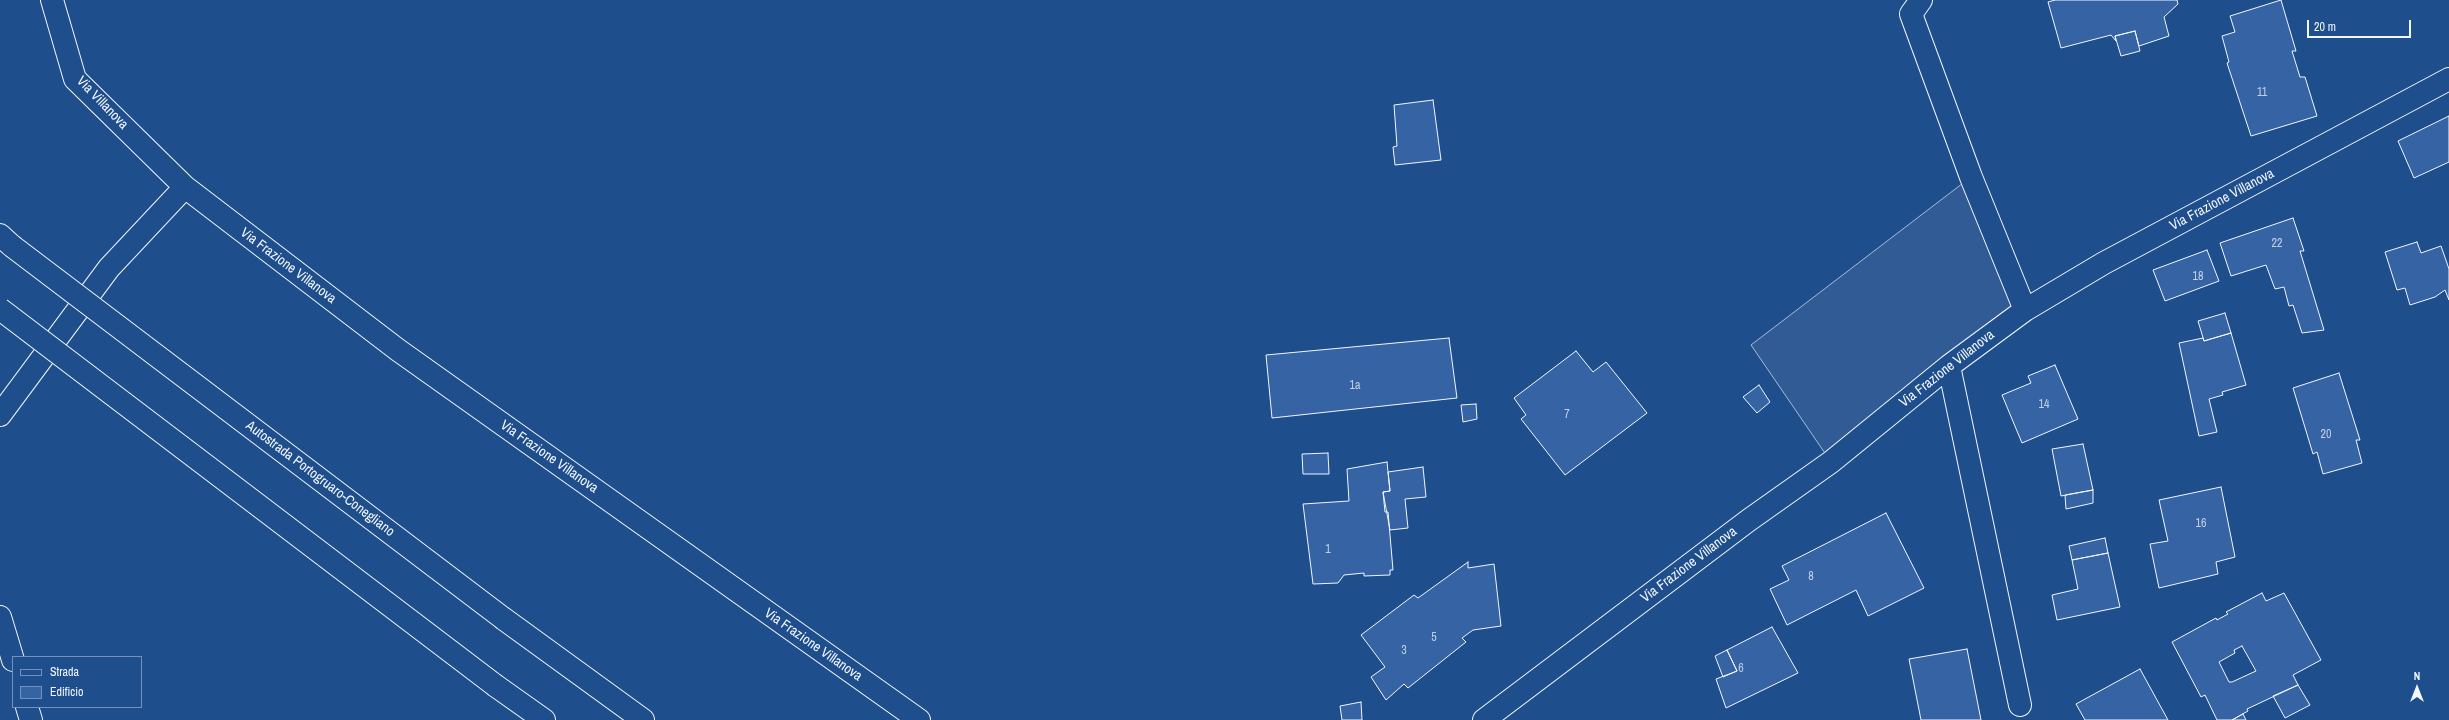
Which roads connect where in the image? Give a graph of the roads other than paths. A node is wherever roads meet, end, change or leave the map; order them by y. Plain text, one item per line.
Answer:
1 (52, 0) edge
2 (1921, 0) edge
3 (2449, 79) edge
4 (185, 187) junction
5 (6, 240) edge
6 (0, 309) edge
7 (2025, 310) junction
8 (1949, 366) junction
9 (0, 415) edge
10 (0, 617) edge
11 (12, 657) edge
12 (2020, 705) dead end
13 (27, 708) edge
14 (31, 720) edge
15 (544, 720) edge
16 (643, 720) edge
17 (919, 720) edge
18 (1484, 720) edge

1 - 4 main road, Via Villanova
2 - 7 main road
3 - 7 main road, Via Frazione Villanova
4 - 9 main road
4 - 17 main road, Via Frazione Villanova
5 - 16 main road, Autostrada Portogruaro-Conegliano, bridge
6 - 15 main road, bridge
7 - 8 main road, Via Frazione Villanova
8 - 12 main road
8 - 18 main road, Via Frazione Villanova
10 - 11 main road
13 - 14 main road

